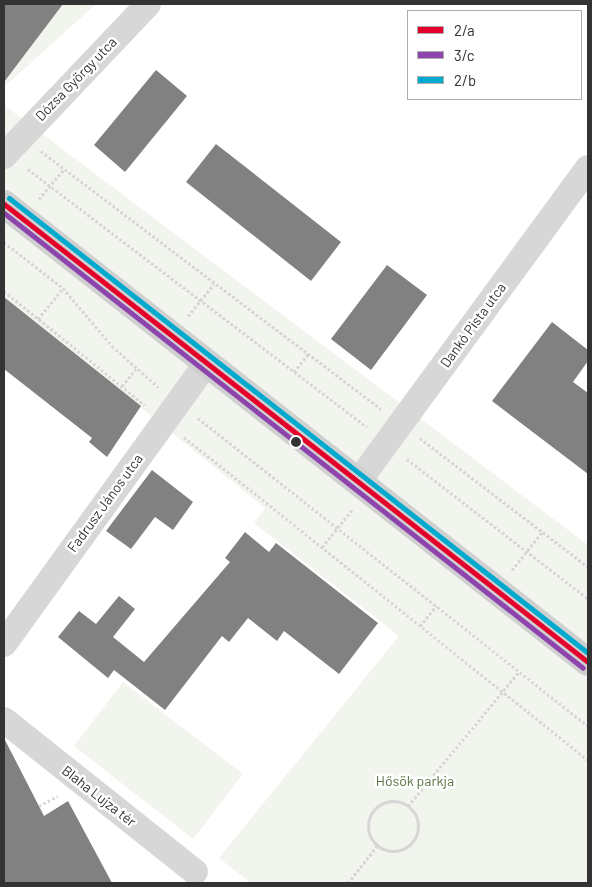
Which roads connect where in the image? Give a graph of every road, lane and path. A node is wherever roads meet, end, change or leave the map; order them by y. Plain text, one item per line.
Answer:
1 (148, 4) edge
2 (21, 135) junction
3 (4, 156) edge
4 (588, 168) edge
5 (51, 184) dead end
6 (4, 204) edge
7 (4, 242) edge
8 (214, 284) junction
9 (63, 288) junction
10 (4, 291) edge
11 (200, 301) junction
12 (38, 319) junction
13 (308, 354) junction
14 (207, 363) junction
15 (136, 369) junction
16 (294, 372) junction
17 (122, 386) junction
18 (171, 412) junction
19 (394, 433) junction
20 (358, 482) junction
21 (543, 531) junction
22 (527, 551) junction
23 (588, 567) edge
24 (496, 590) junction
25 (588, 599) edge
26 (436, 606) junction
27 (420, 626) junction
28 (4, 644) edge
29 (588, 662) edge
30 (520, 672) junction
31 (503, 692) junction
32 (4, 720) edge
33 (588, 726) edge
34 (588, 760) edge
35 (408, 806) junction
36 (378, 846) junction
37 (201, 880) edge
38 (348, 883) edge

1 - 2 street, Dózsa György utca
2 - 3 street, Dózsa György utca
2 - 8 path
4 - 19 street, Dankó Pista utca
5 - 11 path
6 - 14 street
7 - 9 path
8 - 11 path
8 - 13 path
9 - 12 path
9 - 15 path
10 - 12 path
11 - 16 path
12 - 17 path
13 - 16 path
13 - 19 path
14 - 18 street, Fadrusz János utca
14 - 20 street
15 - 17 path
15 - 18 path
16 - 19 path
17 - 18 path
18 - 26 path
18 - 27 path
18 - 28 street, Fadrusz János utca
19 - 20 street, Dankó Pista utca
19 - 21 path
19 - 22 path
20 - 24 street
21 - 22 path
21 - 23 path
22 - 24 path
22 - 25 path
24 - 29 street
26 - 27 path
26 - 30 path
27 - 31 path
30 - 31 path
30 - 33 path
31 - 34 path
31 - 35 path
32 - 37 street, Blaha Lujza tér
35 - 36 path
35 - 36 path
36 - 38 path

